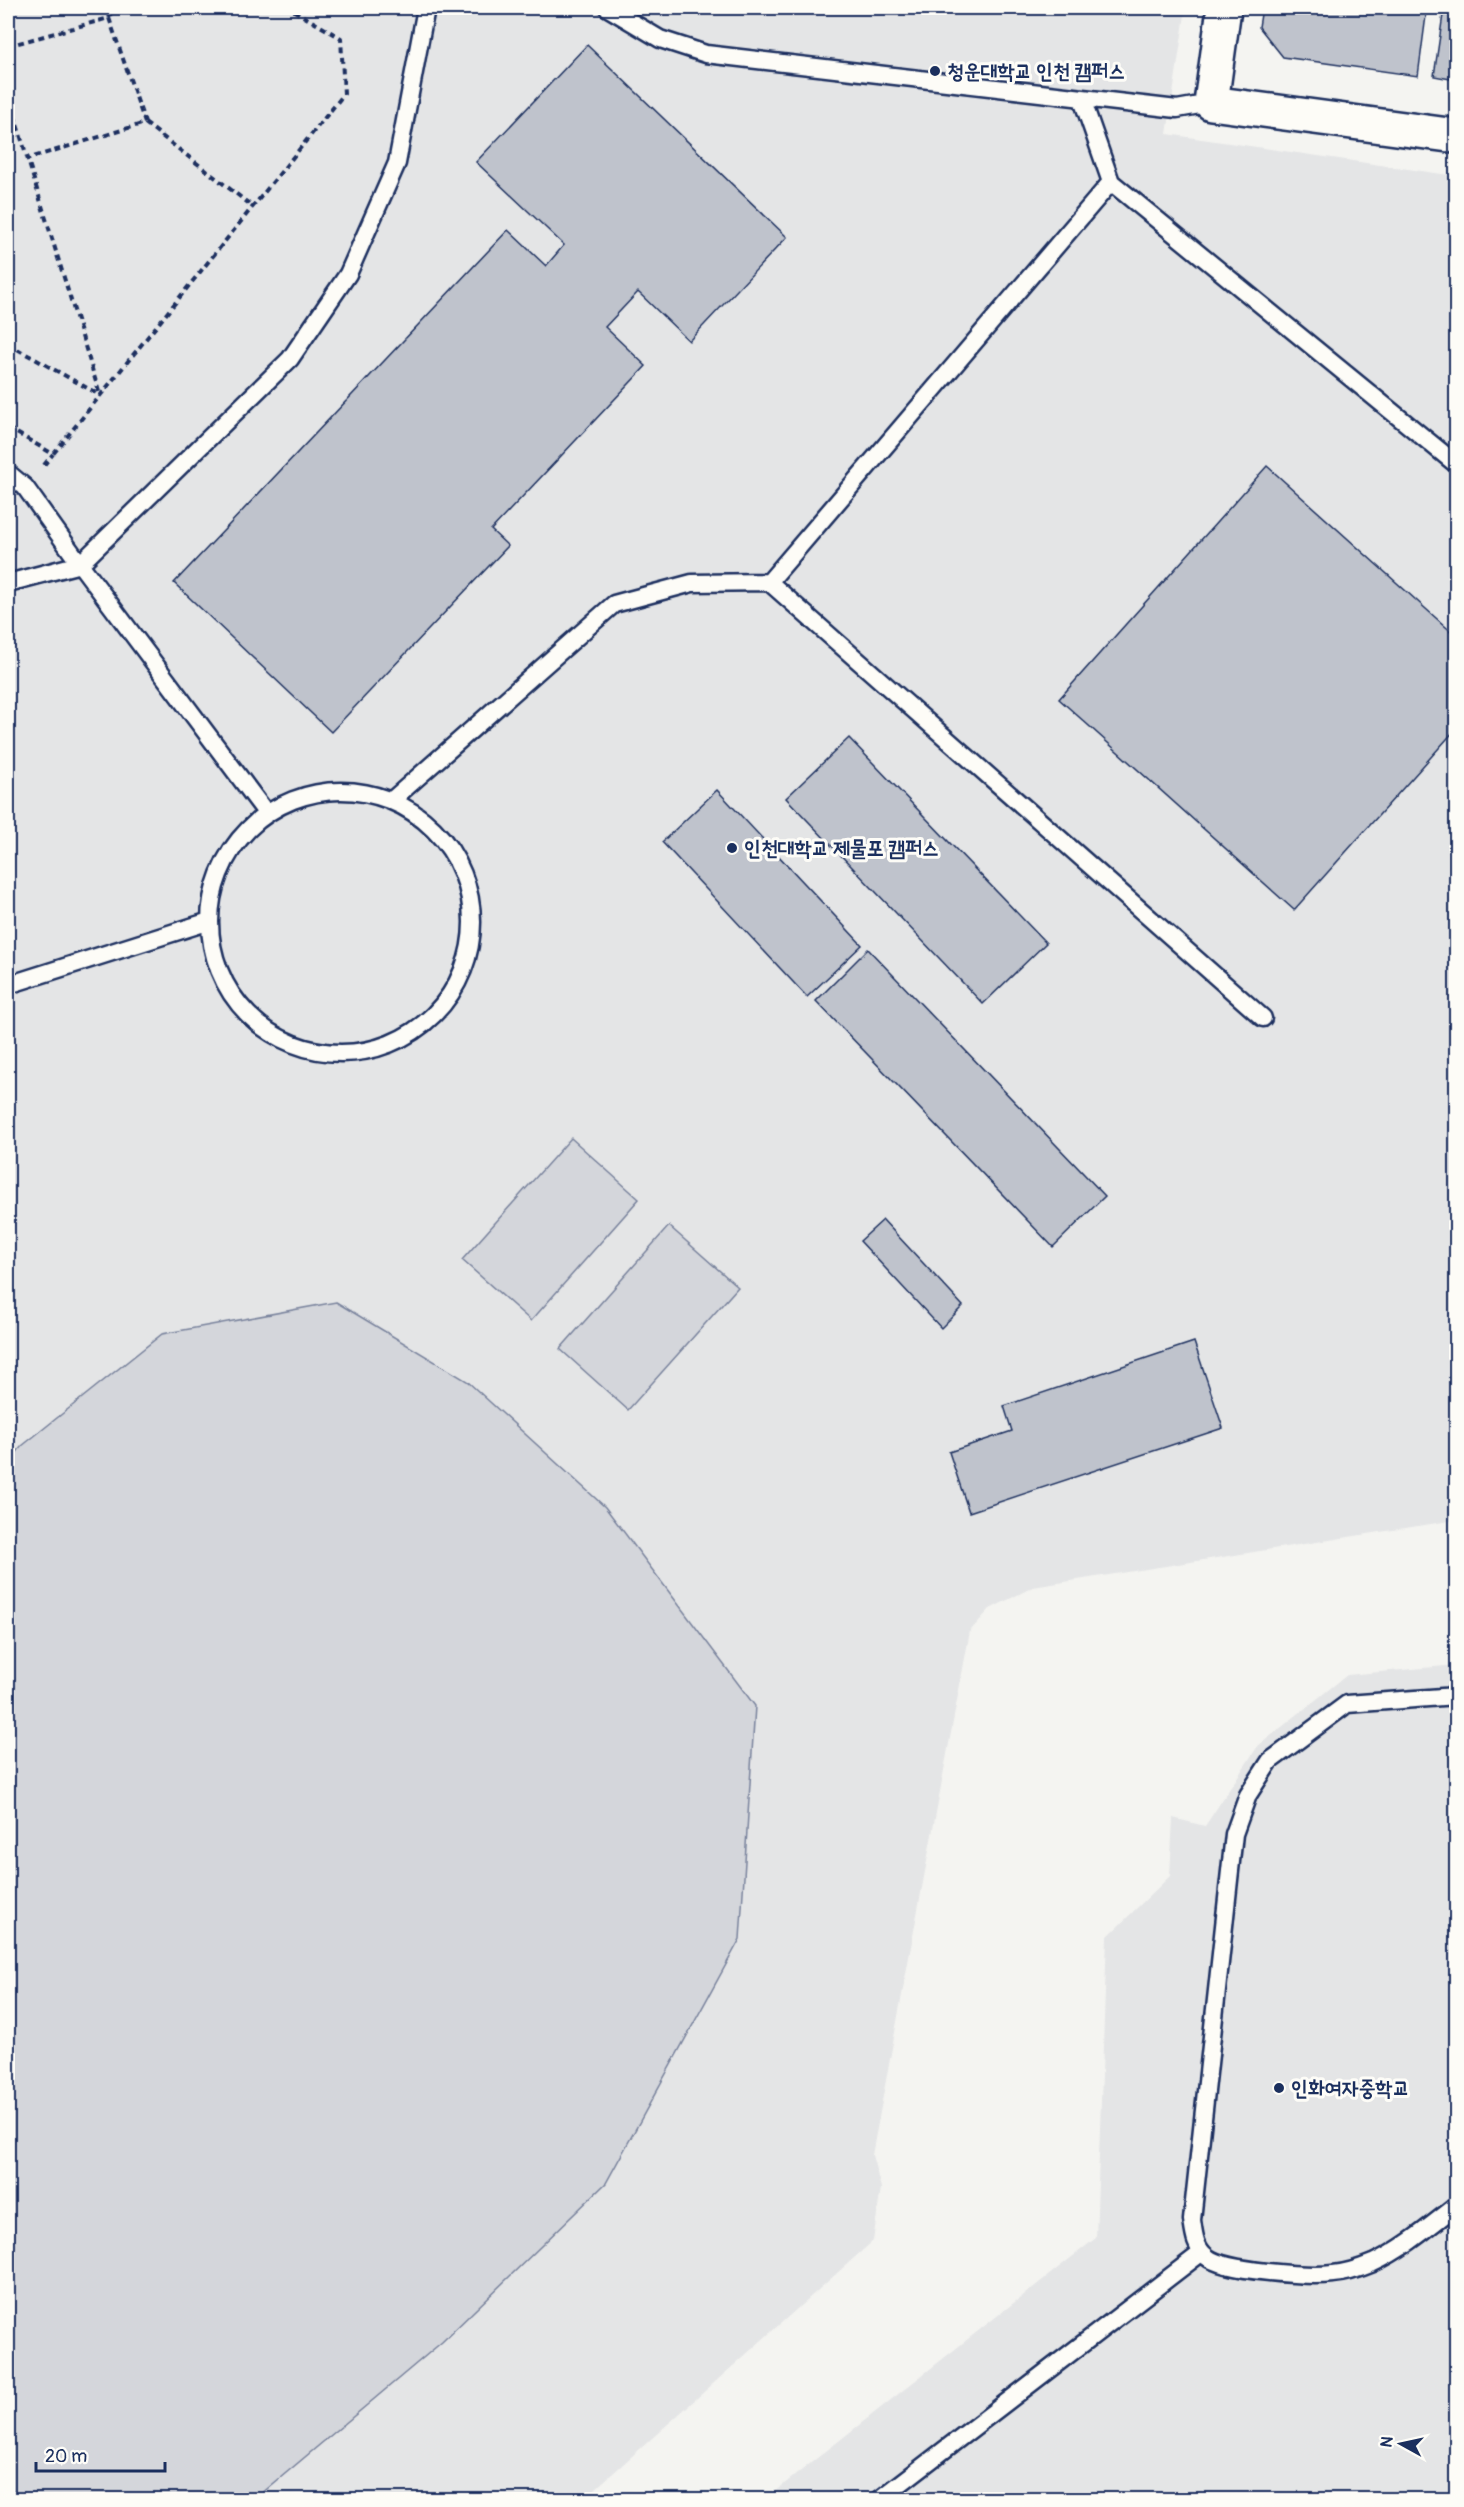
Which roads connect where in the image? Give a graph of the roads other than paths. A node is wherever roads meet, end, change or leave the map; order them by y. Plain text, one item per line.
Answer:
1 (426, 8) edge
2 (608, 8) edge
3 (1224, 8) edge
4 (1082, 99) junction
5 (1211, 103) junction
6 (1456, 136) edge
7 (1111, 182) junction
8 (1456, 464) edge
9 (8, 473) edge
10 (80, 564) junction
11 (769, 582) junction
12 (8, 583) edge
13 (392, 800) junction
14 (267, 814) junction
15 (210, 921) junction
16 (8, 985) edge
17 (1263, 1018) dead end
18 (1456, 1696) edge
19 (1456, 2206) edge
20 (1201, 2253) junction
21 (879, 2499) edge

1 - 10 lane
2 - 4 lane
3 - 5 street
4 - 5 lane
4 - 7 lane
5 - 6 street
7 - 8 lane
7 - 11 lane
9 - 10 lane
10 - 12 lane
10 - 14 lane
11 - 13 lane
11 - 17 lane
13 - 14 lane
13 - 15 lane
14 - 15 lane
15 - 16 lane
18 - 20 lane
19 - 20 lane
20 - 21 lane

